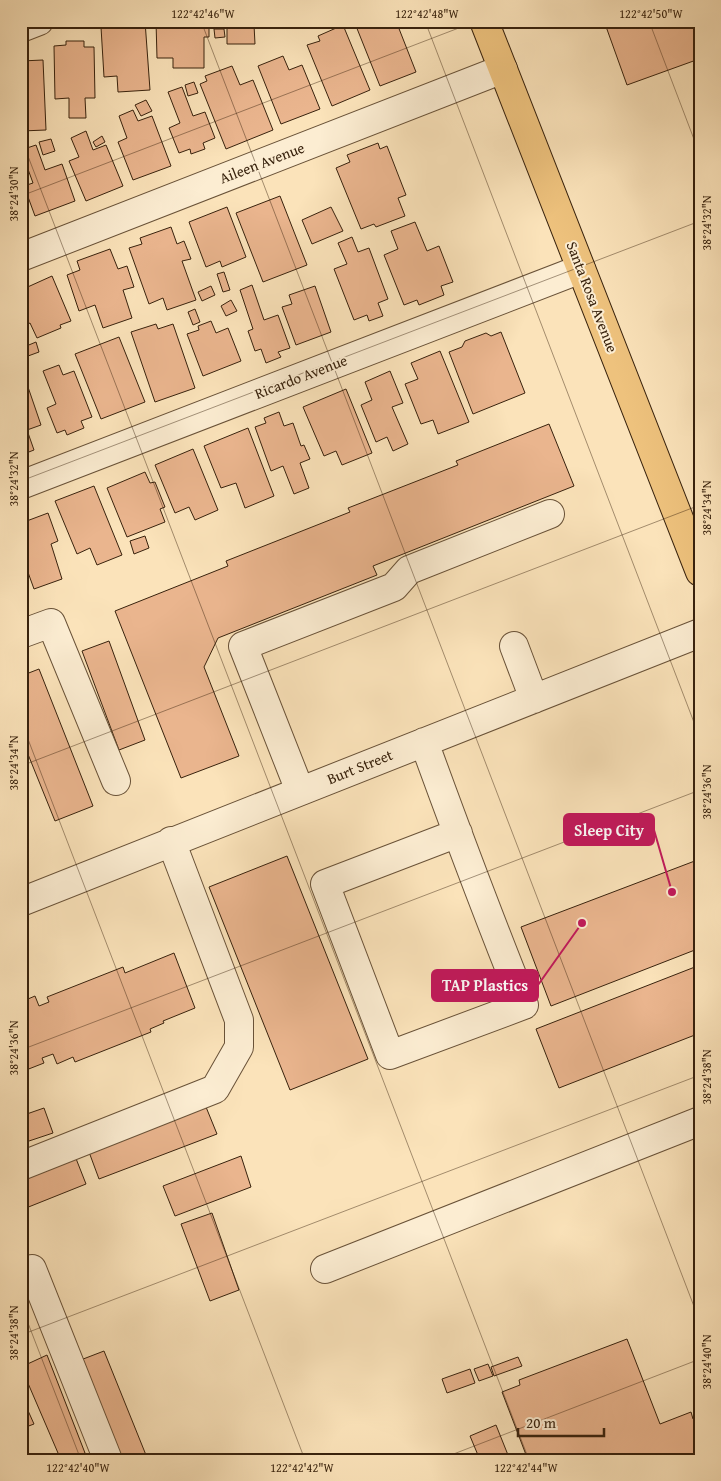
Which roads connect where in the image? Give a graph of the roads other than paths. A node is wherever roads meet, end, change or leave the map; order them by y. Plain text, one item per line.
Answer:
1 (40, 21) edge
2 (484, 21) edge
3 (21, 28) edge
4 (502, 69) junction
5 (21, 257) edge
6 (581, 270) junction
7 (21, 485) edge
8 (550, 514) dead end
9 (700, 572) edge
10 (700, 633) edge
11 (21, 634) edge
12 (514, 646) dead end
13 (534, 698) junction
14 (424, 742) junction
15 (116, 781) dead end
16 (300, 791) junction
17 (458, 833) junction
18 (171, 841) junction
19 (21, 902) edge
20 (700, 1121) edge
21 (21, 1166) edge
22 (325, 1269) dead end
23 (21, 1273) edge
24 (108, 1460) edge

1 - 3 street
2 - 4 main road, Santa Rosa Avenue
4 - 5 street, Aileen Avenue
4 - 6 main road, Santa Rosa Avenue
6 - 7 street, Ricardo Avenue
6 - 9 main road, Santa Rosa Avenue
8 - 16 street
10 - 13 street, Burt Street
11 - 15 street
12 - 13 street
13 - 14 street, Burt Street
14 - 16 street, Burt Street
14 - 17 street
16 - 18 street, Burt Street
17 - 17 street
18 - 19 street, Burt Street
18 - 21 street
20 - 22 street
23 - 24 street

